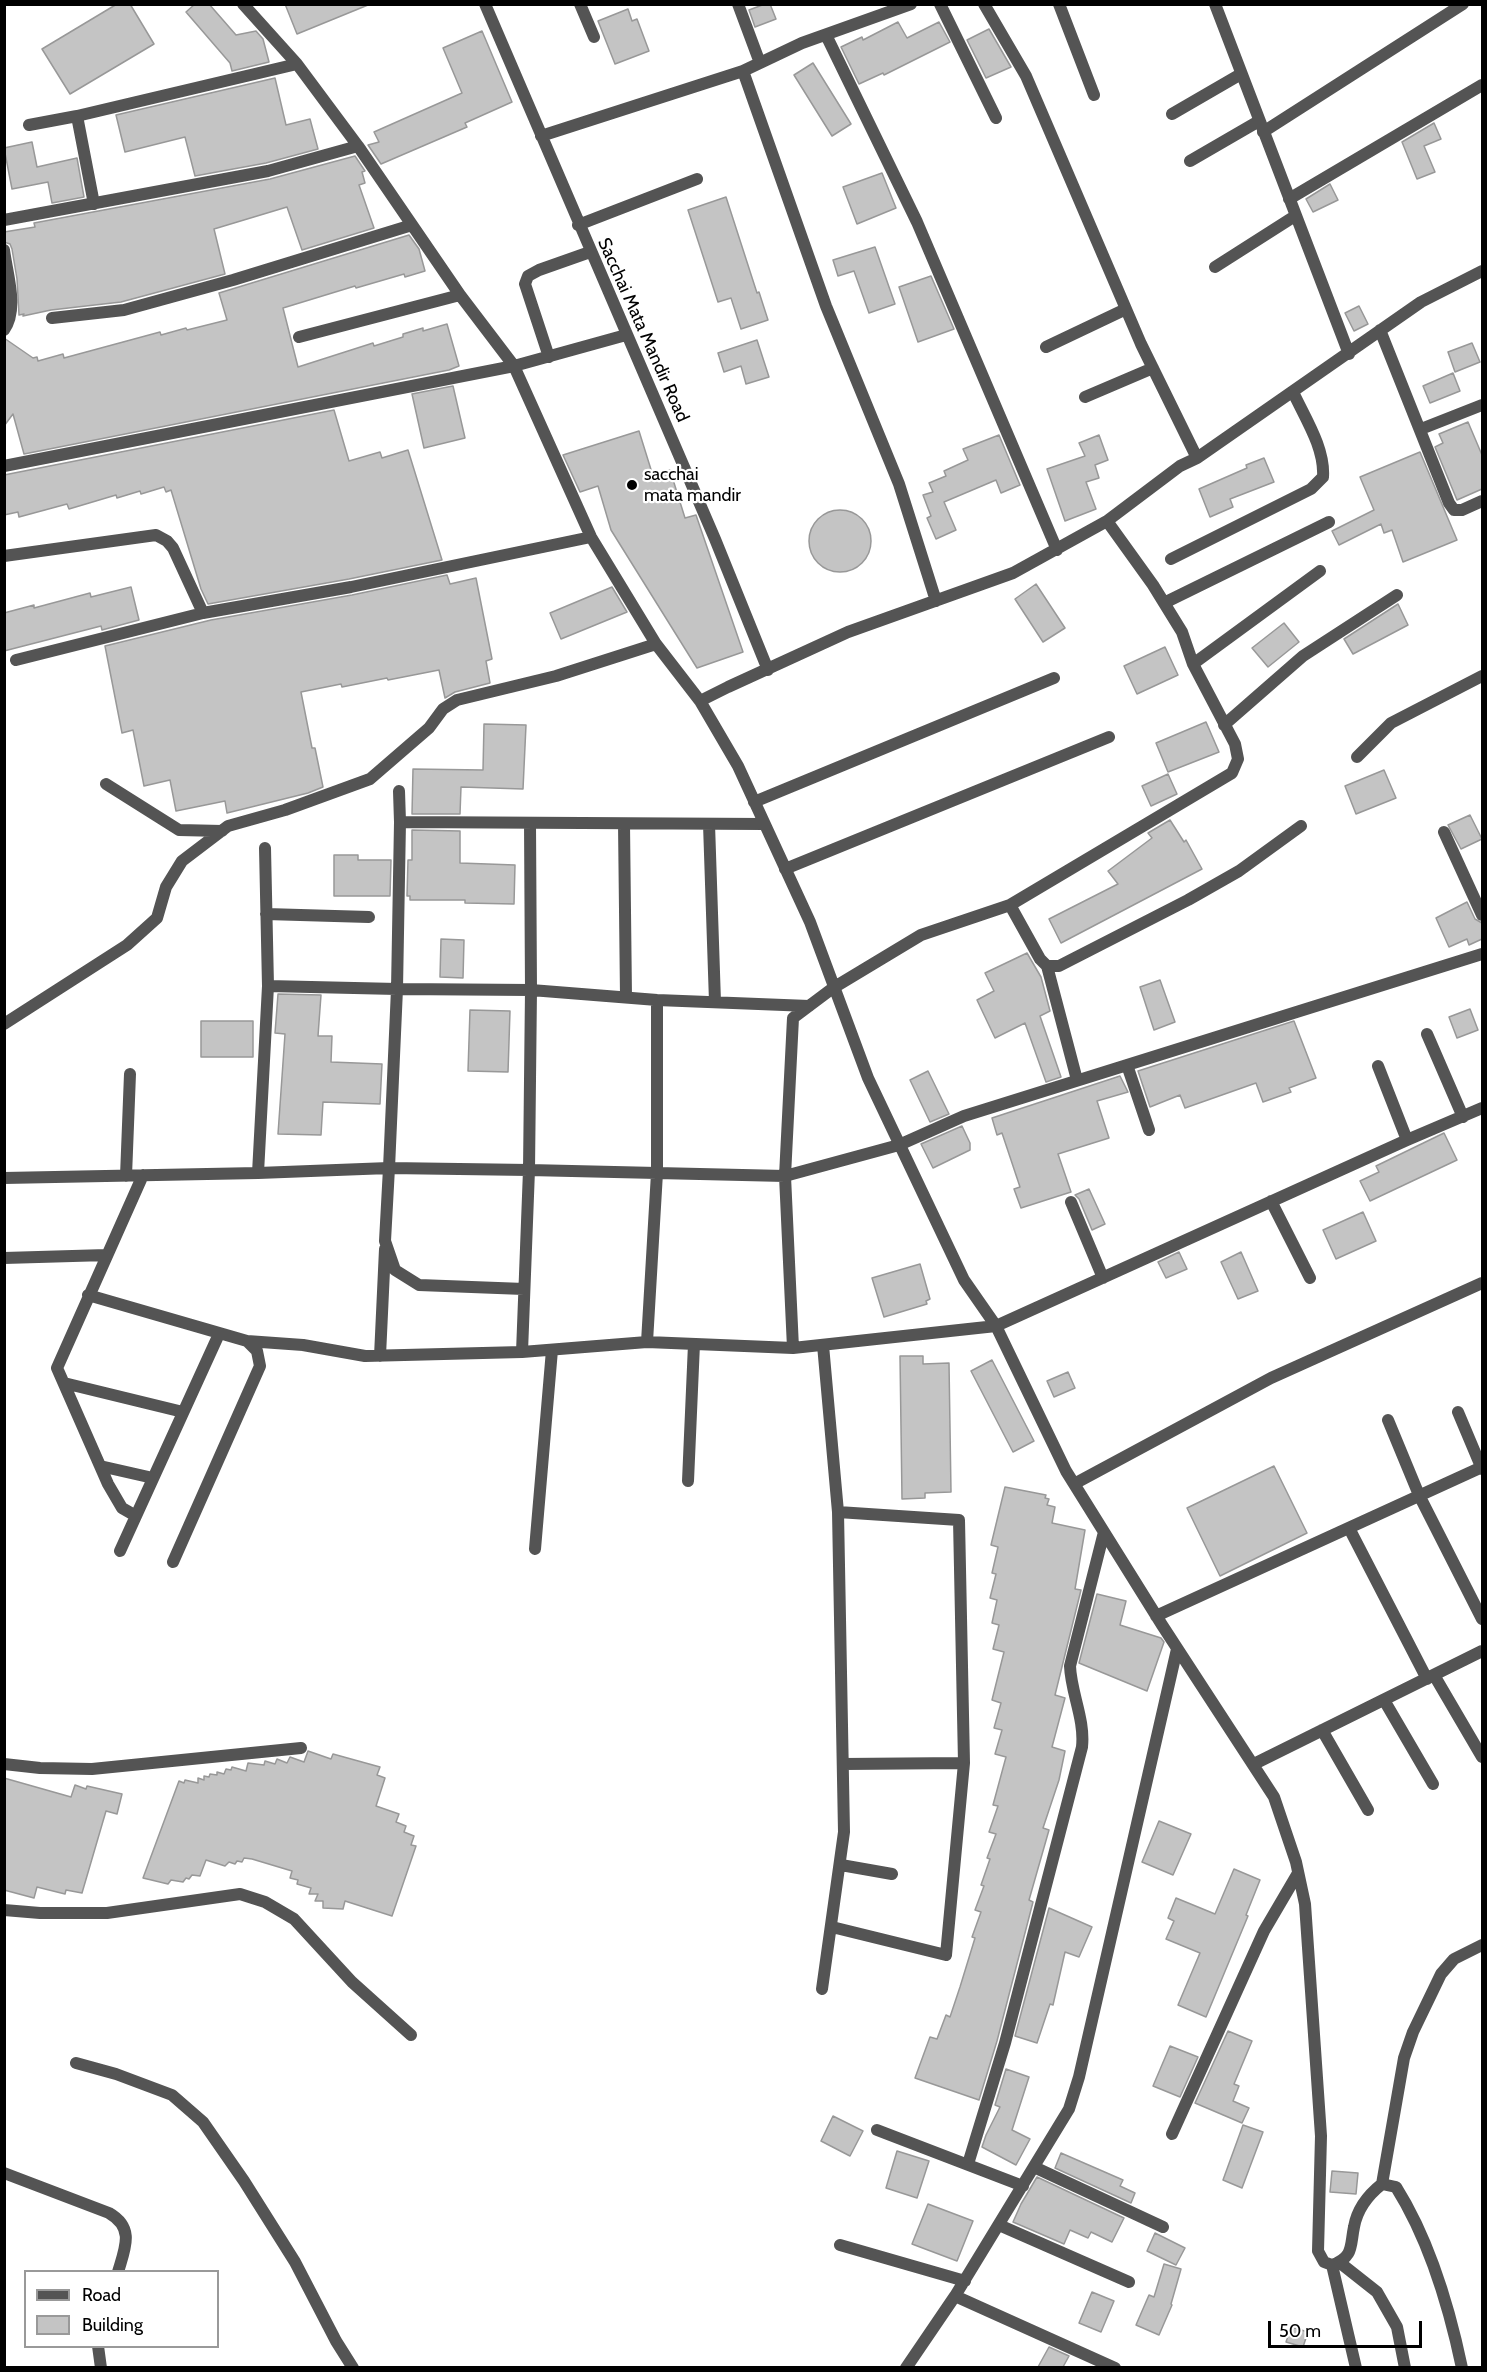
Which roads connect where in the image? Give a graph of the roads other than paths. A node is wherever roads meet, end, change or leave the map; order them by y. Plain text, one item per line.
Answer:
1 (243, 4) edge
2 (485, 4) edge
3 (580, 4) edge
4 (738, 4) edge
5 (911, 4) edge
6 (940, 4) edge
7 (984, 4) edge
8 (1059, 4) edge
9 (1215, 4) edge
10 (1463, 4) edge
11 (825, 35) junction
12 (594, 37) dead end
13 (760, 63) junction
14 (297, 64) junction
15 (743, 71) junction
16 (1241, 74) junction
17 (1482, 85) edge
18 (1094, 94) dead end
19 (1172, 114) dead end
20 (77, 116) junction
21 (996, 118) dead end
22 (29, 125) dead end
23 (1261, 126) junction
24 (541, 136) junction
25 (358, 146) junction
26 (1190, 161) dead end
27 (697, 179) dead end
28 (1289, 199) junction
29 (94, 204) junction
30 (1295, 216) junction
31 (4, 220) edge
32 (412, 225) junction
33 (578, 225) junction
34 (4, 250) edge
35 (590, 252) junction
36 (1215, 267) dead end
37 (1482, 271) edge
38 (460, 295) junction
39 (1126, 309) junction
40 (52, 318) dead end
41 (4, 330) edge
42 (1380, 330) junction
43 (626, 335) junction
44 (299, 337) dead end
45 (1046, 347) dead end
46 (1348, 354) junction
47 (549, 357) junction
48 (514, 366) junction
49 (1153, 368) junction
50 (1293, 392) junction
51 (1085, 398) dead end
52 (1482, 405) edge
53 (1421, 429) junction
54 (1197, 458) junction
55 (4, 465) edge
56 (1482, 501) edge
57 (1107, 521) junction
58 (1329, 522) dead end
59 (591, 537) junction
60 (1057, 550) junction
61 (4, 556) edge
62 (1171, 559) dead end
63 (1320, 571) dead end
64 (1397, 595) dead end
65 (936, 601) junction
66 (1164, 603) junction
67 (203, 612) junction
68 (656, 644) junction
69 (16, 660) dead end
70 (1193, 664) junction
71 (768, 670) junction
72 (1482, 676) edge
73 (1054, 678) dead end
74 (700, 701) junction
75 (1224, 725) junction
76 (1109, 737) dead end
77 (1358, 757) dead end
78 (106, 784) dead end
79 (399, 791) dead end
80 (754, 802) junction
81 (400, 822) junction
82 (530, 823) junction
83 (624, 824) junction
84 (710, 824) junction
85 (764, 824) junction
86 (1301, 826) dead end
87 (222, 831) junction
88 (1443, 832) dead end
89 (266, 848) dead end
90 (785, 869) junction
91 (1010, 905) junction
92 (266, 914) junction
93 (1482, 915) edge
94 (369, 917) dead end
95 (1482, 954) edge
96 (1047, 966) junction
97 (268, 986) junction
98 (833, 988) junction
99 (397, 989) junction
100 (531, 990) junction
101 (626, 997) junction
102 (657, 1000) junction
103 (715, 1002) junction
104 (809, 1006) junction
105 (4, 1024) edge
106 (1427, 1034) dead end
107 (1127, 1065) junction
108 (1378, 1066) dead end
109 (130, 1074) dead end
110 (1077, 1080) junction
111 (1482, 1108) edge
112 (1463, 1117) junction
113 (1149, 1130) dead end
114 (1407, 1140) junction
115 (899, 1145) junction
116 (389, 1168) junction
117 (529, 1170) junction
118 (258, 1173) junction
119 (657, 1173) junction
120 (143, 1175) junction
121 (126, 1176) junction
122 (785, 1176) junction
123 (4, 1178) edge
124 (1271, 1201) junction
125 (1071, 1202) dead end
126 (385, 1241) junction
127 (107, 1255) junction
128 (4, 1258) edge
129 (1103, 1278) junction
130 (1310, 1278) dead end
131 (1482, 1282) edge
132 (524, 1289) junction
133 (88, 1295) junction
134 (996, 1326) junction
135 (219, 1334) junction
136 (247, 1341) junction
137 (647, 1342) junction
138 (694, 1344) junction
139 (823, 1345) junction
140 (793, 1348) junction
141 (552, 1350) junction
142 (522, 1352) junction
143 (380, 1356) junction
144 (64, 1383) junction
145 (183, 1412) junction
146 (1458, 1412) dead end
147 (1388, 1420) dead end
148 (100, 1466) junction
149 (1482, 1468) edge
150 (153, 1478) junction
151 (688, 1481) dead end
152 (1074, 1484) junction
153 (1419, 1495) junction
154 (838, 1512) junction
155 (136, 1516) junction
156 (1349, 1528) junction
157 (1104, 1532) junction
158 (535, 1549) dead end
159 (120, 1551) dead end
160 (173, 1562) dead end
161 (1156, 1616) junction
162 (1482, 1619) edge
163 (1177, 1649) junction
164 (1482, 1651) edge
165 (1430, 1677) junction
166 (1384, 1700) junction
167 (1322, 1730) junction
168 (301, 1748) dead end
169 (1482, 1757) edge
170 (964, 1763) junction
171 (4, 1764) edge
172 (843, 1764) junction
173 (1254, 1764) junction
174 (1433, 1784) dead end
175 (1368, 1810) dead end
176 (841, 1865) junction
177 (1298, 1873) junction
178 (892, 1874) dead end
179 (4, 1910) edge
180 (832, 1927) junction
181 (1482, 1945) edge
182 (822, 1989) dead end
183 (411, 2036) dead end
184 (76, 2063) dead end
185 (877, 2130) dead end
186 (1172, 2134) dead end
187 (968, 2164) junction
188 (1034, 2167) junction
189 (4, 2174) edge
190 (1382, 2184) junction
191 (1023, 2186) junction
192 (999, 2225) junction
193 (1163, 2227) dead end
194 (840, 2245) dead end
195 (1336, 2263) junction
196 (118, 2270) edge
197 (965, 2281) junction
198 (1129, 2282) dead end
199 (955, 2296) junction
200 (98, 2348) edge
201 (101, 2367) edge
202 (353, 2367) edge
203 (906, 2367) edge
204 (1115, 2367) edge
205 (1356, 2367) edge
206 (1405, 2367) edge
207 (1462, 2367) edge

1 - 14 street
2 - 24 street, Sacchai Mata Mandir Road
3 - 12 street
4 - 13 street
5 - 11 street
6 - 21 street
7 - 39 street
8 - 18 street
9 - 16 street
10 - 23 street
11 - 13 street
11 - 60 street
13 - 15 street
14 - 20 street
14 - 25 street
15 - 24 street
15 - 65 street
16 - 19 street
16 - 23 street
17 - 28 street
20 - 22 street
20 - 29 street
23 - 26 street
23 - 28 street
24 - 33 street, Sacchai Mata Mandir Road
25 - 29 street
25 - 32 street
27 - 33 street
28 - 30 street
29 - 31 street
30 - 36 street
30 - 46 street
32 - 38 street
32 - 40 street
33 - 35 street, Sacchai Mata Mandir Road
34 - 41 street
35 - 43 street, Sacchai Mata Mandir Road
35 - 47 street
37 - 42 street
38 - 44 street
38 - 48 street
39 - 45 street
39 - 49 street
42 - 46 street
42 - 53 street
43 - 47 street
43 - 71 street, Sacchai Mata Mandir Road
46 - 50 street
47 - 48 street
48 - 55 street
48 - 59 street
49 - 51 street
49 - 54 street
50 - 54 street
50 - 62 street
52 - 53 street
53 - 56 street
54 - 57 street
57 - 60 street
57 - 66 street
58 - 66 street
59 - 67 street
59 - 68 street
60 - 65 street
61 - 67 street
63 - 70 street
64 - 75 street
65 - 71 street
66 - 70 street
67 - 69 street
68 - 74 street
68 - 87 street
70 - 75 street
71 - 74 street
72 - 77 street
73 - 80 street
74 - 80 street
75 - 91 street
76 - 90 street
78 - 87 street
79 - 81 street
80 - 85 street
81 - 82 street
81 - 99 street
82 - 83 street
82 - 100 street
83 - 84 street
83 - 101 street
84 - 85 street
84 - 103 street
85 - 90 street
86 - 96 street
87 - 105 street
88 - 93 street
89 - 92 street
90 - 98 street
91 - 96 street
91 - 98 street
92 - 94 street
92 - 97 street
95 - 107 street
96 - 110 street
97 - 99 street
97 - 118 street
98 - 104 street
98 - 115 street
99 - 100 street
99 - 116 street
100 - 101 street
100 - 117 street
101 - 102 street
102 - 103 street
102 - 119 street
103 - 104 street
104 - 122 street
106 - 112 street
107 - 110 street
107 - 113 street
108 - 114 street
109 - 121 street
110 - 115 street
111 - 112 street
112 - 114 street
114 - 124 street
115 - 122 street
115 - 134 street
116 - 117 street
116 - 118 street
116 - 126 street
117 - 119 street
117 - 132 street
118 - 120 street
119 - 122 street
119 - 137 street
120 - 121 street
120 - 127 street
121 - 123 street
122 - 140 street
124 - 129 street
124 - 130 street
125 - 129 street
126 - 132 street
126 - 143 street
127 - 128 street
127 - 133 street
129 - 134 street
131 - 152 street
132 - 142 street
133 - 135 street
133 - 144 street
134 - 139 street
134 - 152 street
135 - 136 street
135 - 145 street
136 - 143 street
136 - 160 street
137 - 138 street
137 - 141 street
138 - 140 street
138 - 151 street
139 - 140 street
139 - 154 street
141 - 142 street
141 - 158 street
142 - 143 street
144 - 145 street
144 - 148 street
145 - 150 street
146 - 149 street
147 - 153 street
148 - 150 street
148 - 155 street
149 - 153 street
150 - 155 street
152 - 157 street
153 - 156 street
153 - 162 street
154 - 170 street
154 - 172 street
155 - 159 street
156 - 161 street
156 - 165 street
157 - 161 street
157 - 187 street
161 - 163 street
163 - 173 street
163 - 188 street
164 - 165 street
165 - 166 street
165 - 169 street
166 - 167 street
166 - 174 street
167 - 173 street
167 - 175 street
168 - 171 street
170 - 172 street
170 - 180 street
172 - 176 street
173 - 177 street
176 - 178 street
176 - 180 street
177 - 186 street
177 - 195 street
179 - 183 street
180 - 182 street
181 - 190 street
184 - 202 street
185 - 187 street
187 - 191 street
188 - 191 street
188 - 193 street
189 - 196 street
190 - 195 street
190 - 207 street
191 - 192 street
192 - 197 street
192 - 198 street
194 - 197 street
195 - 205 street
195 - 206 street
197 - 199 street
199 - 203 street
199 - 204 street
200 - 201 street

